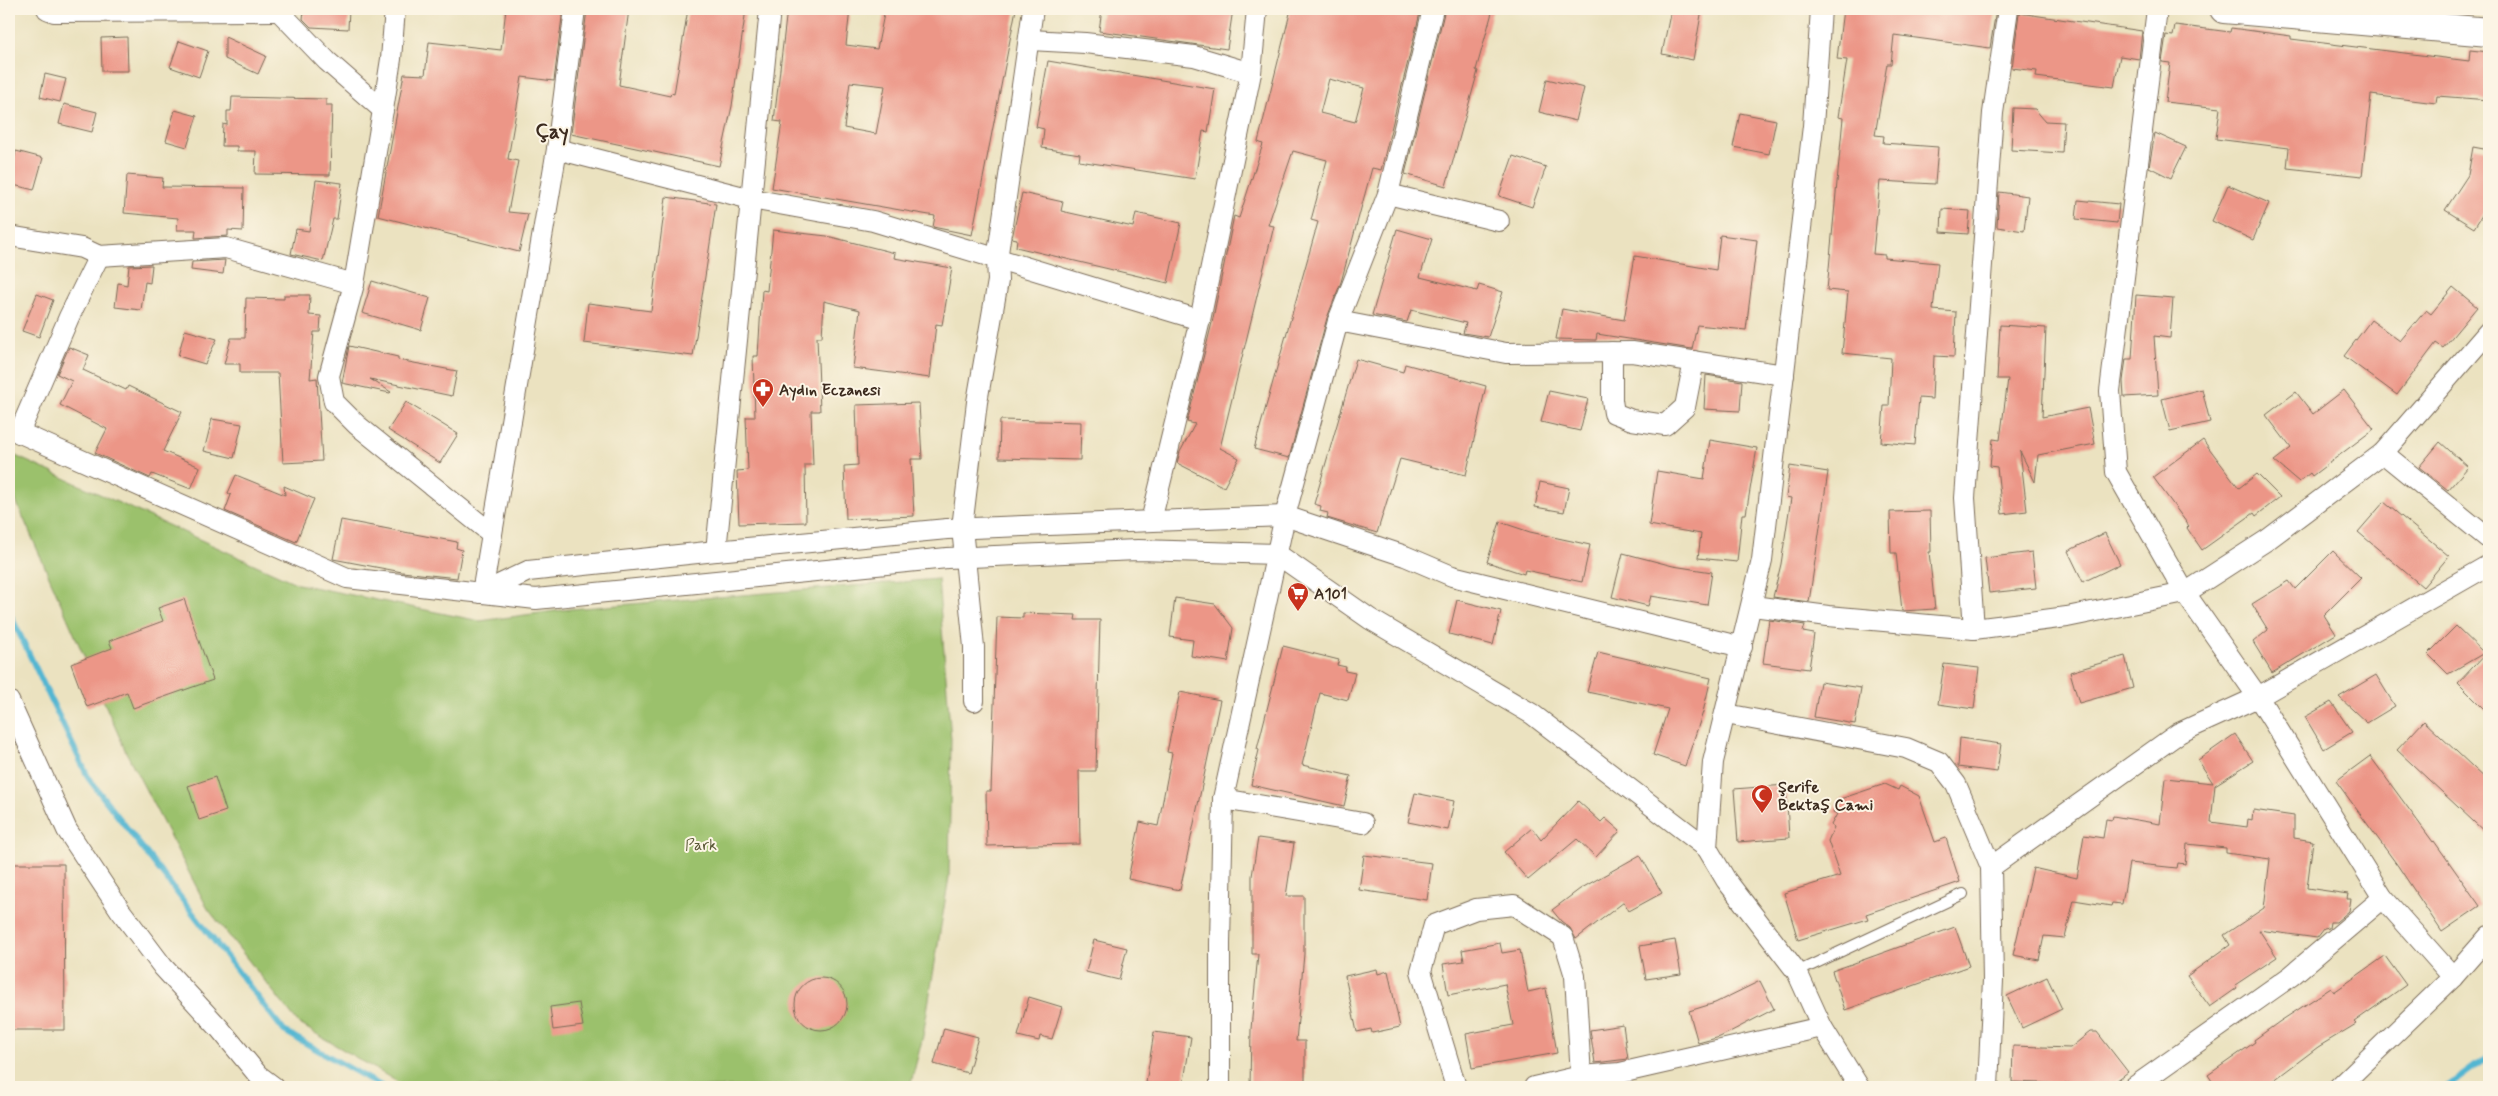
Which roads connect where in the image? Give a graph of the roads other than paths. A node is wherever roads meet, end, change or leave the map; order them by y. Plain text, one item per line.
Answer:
1 (47, 9) edge
2 (395, 9) edge
3 (575, 9) edge
4 (770, 9) edge
5 (1033, 9) edge
6 (1257, 9) edge
7 (1433, 9) edge
8 (1820, 9) edge
9 (2008, 9) edge
10 (2157, 9) edge
11 (2224, 9) edge
12 (277, 10) edge
13 (2489, 32) edge
14 (1030, 40) junction
15 (1250, 72) junction
16 (383, 110) junction
17 (557, 149) junction
18 (1388, 194) junction
19 (752, 199) junction
20 (1499, 221) dead end
21 (9, 236) edge
22 (99, 256) junction
23 (996, 260) junction
24 (354, 284) junction
25 (1200, 320) junction
26 (1338, 321) junction
27 (2489, 331) edge
28 (1612, 352) junction
29 (1694, 361) junction
30 (1784, 375) junction
31 (14, 430) edge
32 (2383, 453) junction
33 (1285, 516) junction
34 (1151, 521) junction
35 (962, 528) junction
36 (492, 534) junction
37 (2489, 539) edge
38 (716, 551) junction
39 (1277, 554) junction
40 (964, 557) junction
41 (2489, 565) edge
42 (482, 593) junction
43 (2185, 593) junction
44 (1753, 606) junction
45 (1974, 629) junction
46 (1742, 647) junction
47 (2258, 696) junction
48 (974, 700) dead end
49 (9, 701) edge
50 (1726, 714) junction
51 (1223, 799) junction
52 (1363, 823) dead end
53 (1707, 848) junction
54 (1991, 867) junction
55 (1963, 894) dead end
56 (2383, 898) junction
57 (2489, 936) edge
58 (1797, 972) junction
59 (2453, 977) junction
60 (1822, 1027) junction
61 (1581, 1076) junction
62 (274, 1087) edge
63 (1220, 1087) edge
64 (1456, 1087) edge
65 (1534, 1087) edge
66 (1859, 1087) edge
67 (1988, 1087) edge
68 (2134, 1087) edge
69 (2338, 1087) edge

1 - 12 street
2 - 16 street
3 - 17 street
4 - 19 street
5 - 14 street
6 - 15 street
7 - 18 street
8 - 30 street
9 - 45 street
10 - 43 street
11 - 13 main road
12 - 16 street
14 - 15 street
14 - 23 street
15 - 25 street
16 - 24 street
17 - 19 street
17 - 36 street
18 - 20 street
18 - 26 street
19 - 23 street
19 - 38 street
21 - 22 street
22 - 24 street
22 - 31 street
23 - 25 street
23 - 35 street
24 - 36 street
25 - 34 street
26 - 28 street
26 - 33 street
27 - 32 street
28 - 29 street
28 - 29 street
29 - 30 street
30 - 44 street
31 - 42 street
32 - 37 street
32 - 43 street
33 - 34 street
33 - 39 street
33 - 46 street
34 - 35 street
35 - 38 street
35 - 40 street
36 - 42 street
38 - 42 street
39 - 40 street
39 - 51 street
39 - 53 street
40 - 42 street
40 - 48 street
41 - 47 street
43 - 45 street
43 - 47 street
44 - 45 street
44 - 46 street
46 - 50 street
47 - 54 street
47 - 56 street
49 - 62 street
50 - 53 street
50 - 54 street
51 - 52 street
51 - 63 street
53 - 58 street
54 - 67 street
55 - 58 lane
56 - 59 street
56 - 68 street
57 - 59 street
58 - 60 street
59 - 69 street
60 - 61 street
60 - 66 street
61 - 64 street
61 - 65 street

